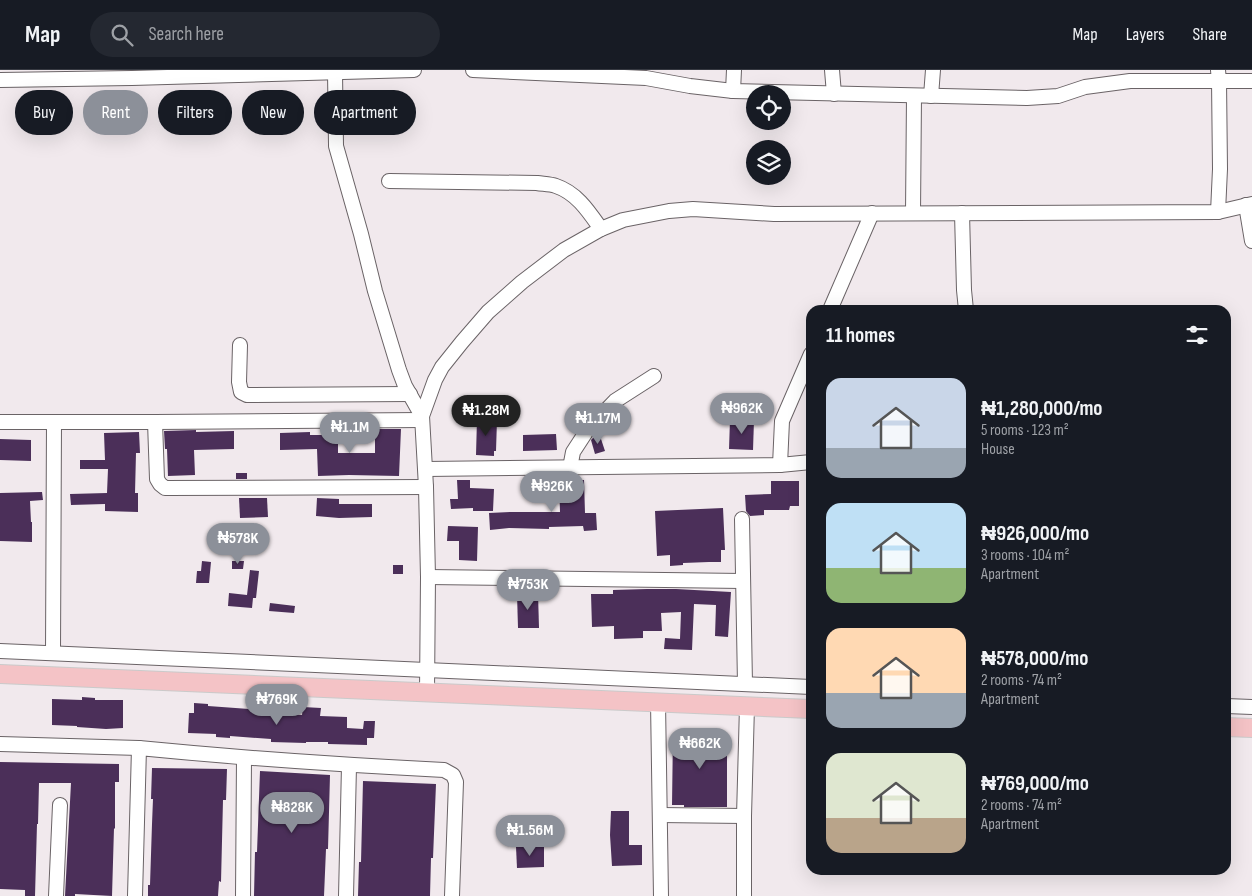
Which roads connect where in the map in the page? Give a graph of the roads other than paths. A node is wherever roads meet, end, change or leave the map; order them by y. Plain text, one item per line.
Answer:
1 (414, 70) edge
2 (473, 70) edge
3 (734, 70) edge
4 (832, 70) edge
5 (933, 70) edge
6 (261, 72) edge
7 (335, 72) junction
8 (132, 74) edge
9 (1218, 75) edge
10 (0, 80) edge
11 (1252, 81) edge
12 (733, 91) junction
13 (834, 94) junction
14 (914, 96) junction
15 (931, 96) junction
16 (388, 181) dead end
17 (1249, 204) edge
18 (1218, 212) junction
19 (913, 213) junction
20 (962, 213) junction
21 (872, 214) junction
22 (601, 229) junction
23 (1252, 241) edge
24 (832, 305) edge
25 (966, 305) edge
26 (240, 345) dead end
27 (806, 366) edge
28 (654, 376) dead end
29 (410, 394) junction
30 (422, 418) junction
31 (0, 422) edge
32 (54, 422) junction
33 (155, 422) junction
34 (806, 462) edge
35 (780, 465) junction
36 (570, 468) junction
37 (426, 469) junction
38 (426, 486) junction
39 (742, 519) dead end
40 (428, 577) junction
41 (743, 581) junction
42 (0, 651) edge
43 (53, 653) junction
44 (427, 670) junction
45 (0, 674) edge
46 (745, 684) junction
47 (806, 687) edge
48 (427, 692) junction
49 (658, 702) junction
50 (747, 706) junction
51 (1231, 706) edge
52 (1252, 707) edge
53 (806, 709) edge
54 (1231, 727) edge
55 (1252, 728) edge
56 (0, 744) edge
57 (139, 748) junction
58 (244, 758) junction
59 (349, 766) junction
60 (60, 805) dead end
61 (660, 815) junction
62 (744, 816) junction
63 (56, 896) edge
64 (135, 896) edge
65 (243, 896) edge
66 (346, 896) edge
67 (452, 896) edge
68 (661, 896) edge
69 (744, 896) edge

1 - 7 street
2 - 12 street
3 - 12 street
4 - 13 street
5 - 15 street
6 - 7 street
6 - 8 street
7 - 29 street
8 - 10 street
9 - 11 street
9 - 15 street
9 - 18 street
12 - 13 street
13 - 14 street
14 - 15 street
14 - 19 street
16 - 22 street
17 - 18 street
17 - 23 street
18 - 20 street
19 - 20 street
19 - 21 street
20 - 25 street
21 - 22 street
21 - 24 street
22 - 30 street
26 - 29 street
27 - 35 street
28 - 36 street
29 - 30 street
30 - 33 street
30 - 37 street
31 - 32 street
32 - 33 street
32 - 43 street
33 - 38 street
34 - 35 street
35 - 36 street
36 - 37 street
37 - 38 street
38 - 40 street
39 - 41 street
40 - 41 street
40 - 44 street
41 - 46 street
42 - 43 street
43 - 44 street
44 - 46 street
44 - 48 street
45 - 48 main road
46 - 47 street
48 - 49 main road
49 - 50 main road
49 - 61 street
50 - 53 main road
50 - 62 street
51 - 52 street
54 - 55 main road
56 - 57 street
57 - 58 street
57 - 64 street
58 - 59 street
58 - 65 street
59 - 66 street
59 - 67 street
60 - 63 street
61 - 62 street
61 - 68 street
62 - 69 street

